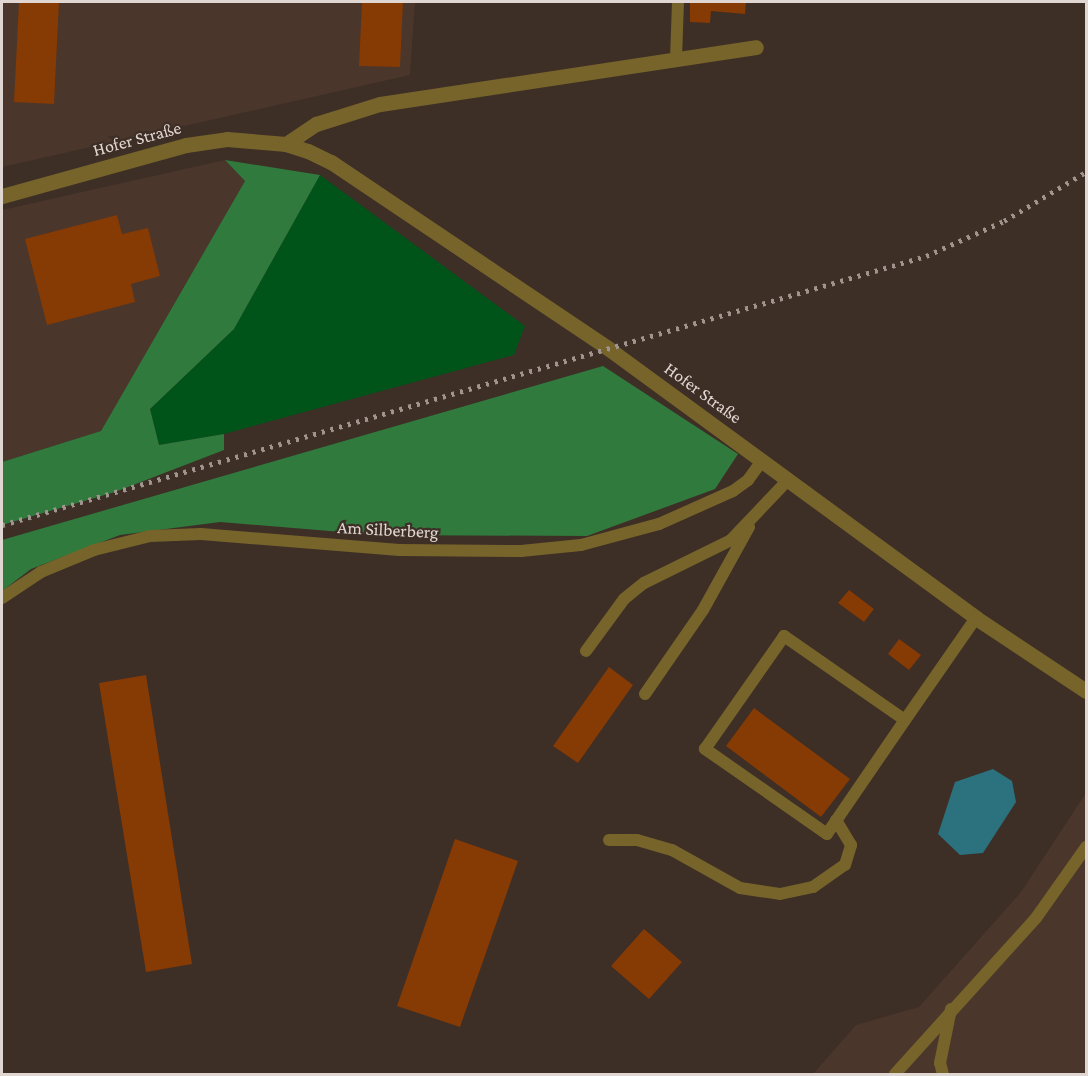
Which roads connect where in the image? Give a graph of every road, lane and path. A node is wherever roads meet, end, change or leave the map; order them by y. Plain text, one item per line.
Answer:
1 (678, 2) edge
2 (756, 47) dead end
3 (676, 59) junction
4 (286, 144) junction
5 (2, 196) edge
6 (762, 461) junction
7 (788, 480) junction
8 (754, 518) junction
9 (2, 598) edge
10 (976, 618) junction
11 (586, 651) dead end
12 (1086, 691) edge
13 (645, 694) dead end
14 (905, 720) junction
15 (836, 820) junction
16 (609, 840) dead end
17 (1086, 847) edge
18 (951, 1008) junction
19 (895, 1074) edge
20 (943, 1074) edge

1 - 3 lane
2 - 3 street
3 - 4 street
4 - 5 street, Hofer Straße
4 - 6 street, Hofer Straße
6 - 7 street, Hofer Straße
6 - 9 lane, Am Silberberg
7 - 8 lane
7 - 10 street, Hofer Straße
8 - 11 lane
8 - 13 lane
10 - 12 street, Hofer Straße
10 - 14 lane
14 - 15 lane
14 - 15 lane
15 - 16 lane
17 - 18 lane
18 - 19 lane
18 - 20 lane

